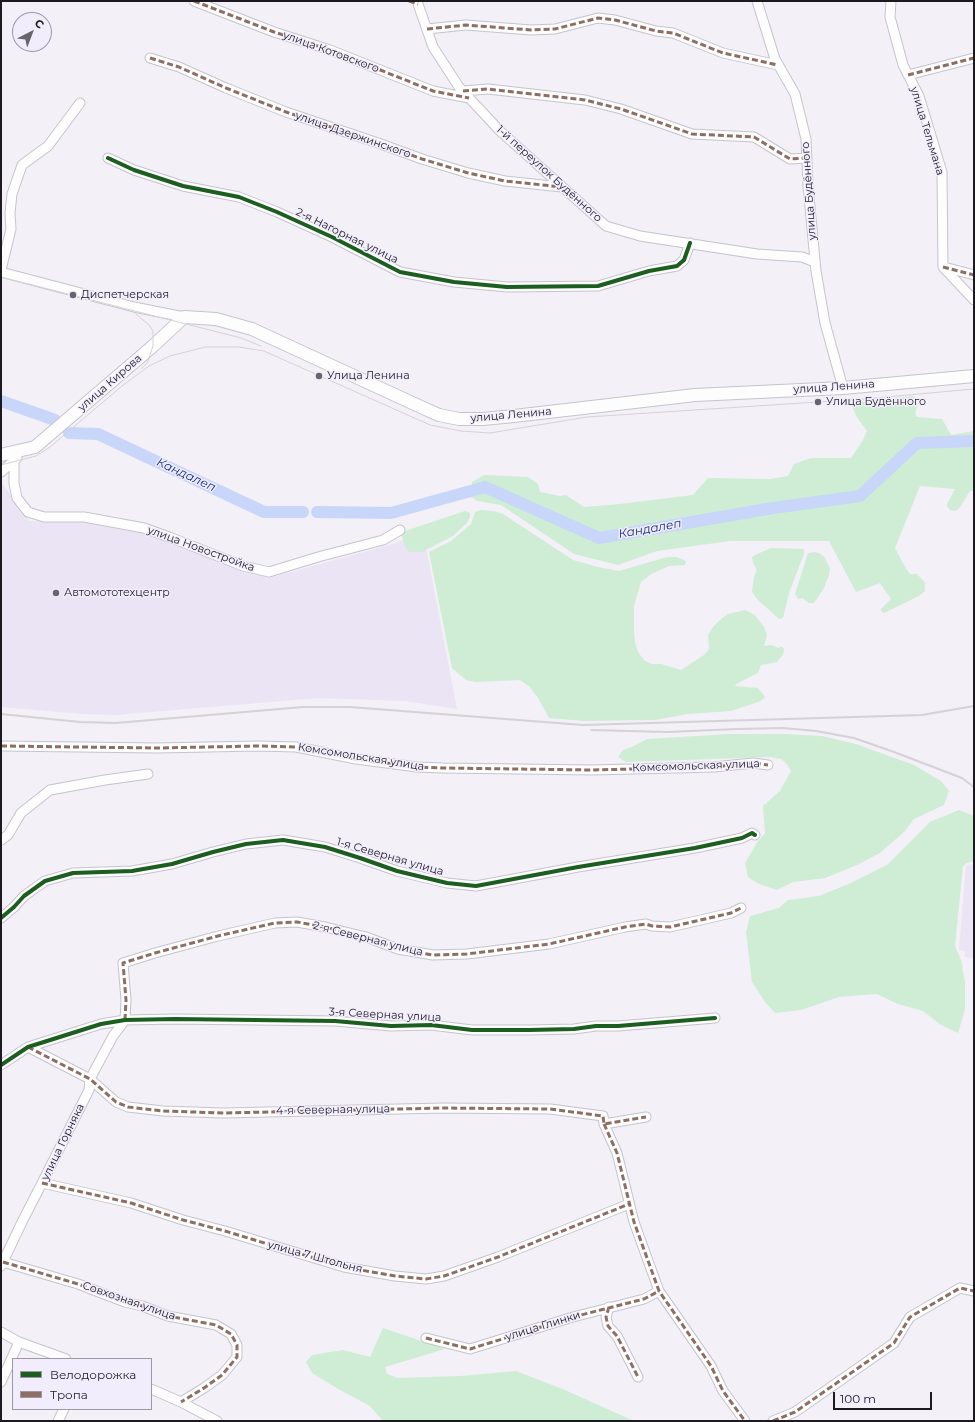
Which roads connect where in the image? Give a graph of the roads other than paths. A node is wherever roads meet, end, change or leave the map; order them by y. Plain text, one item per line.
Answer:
1 (194, 1) edge
2 (757, 1) edge
3 (891, 1) edge
4 (415, 2) edge
5 (427, 29) junction
6 (150, 58) dead end
7 (974, 58) edge
8 (778, 65) junction
9 (908, 75) junction
10 (463, 91) junction
11 (469, 98) junction
12 (80, 103) dead end
13 (108, 158) dead end
14 (807, 158) junction
15 (562, 187) junction
16 (690, 243) junction
17 (815, 262) junction
18 (943, 267) junction
19 (1, 271) edge
20 (974, 275) edge
21 (974, 300) edge
22 (184, 317) junction
23 (974, 376) edge
24 (843, 388) junction
25 (35, 447) junction
26 (1, 455) edge
27 (14, 461) junction
28 (1, 472) edge
29 (400, 530) dead end
30 (1, 746) edge
31 (768, 765) dead end
32 (148, 774) dead end
33 (755, 835) dead end
34 (1, 840) edge
35 (741, 908) dead end
36 (1, 918) edge
37 (715, 1018) dead end
38 (125, 1020) junction
39 (28, 1047) junction
40 (1, 1065) edge
41 (90, 1079) junction
42 (646, 1117) dead end
43 (604, 1124) junction
44 (42, 1183) junction
45 (629, 1204) junction
46 (2, 1264) edge
47 (659, 1291) junction
48 (974, 1291) edge
49 (609, 1307) junction
50 (1, 1332) edge
51 (426, 1338) dead end
52 (19, 1342) junction
53 (63, 1358) edge
54 (638, 1377) dead end
55 (1, 1382) edge
56 (152, 1389) edge
57 (181, 1402) junction
58 (64, 1410) edge
59 (58, 1421) edge
60 (217, 1421) edge
61 (745, 1421) edge
62 (773, 1421) edge

1 - 11 street, улица Котовского
2 - 8 street, улица Будённого
3 - 9 street, улица Тельмана
4 - 5 street, 1-й переулок Будённого
5 - 8 street
5 - 10 street, 1-й переулок Будённого
6 - 15 street, улица Дзержинского
7 - 9 street
8 - 14 street, улица Будённого
9 - 18 street, улица Тельмана
10 - 11 street, 1-й переулок Будённого
10 - 14 street
11 - 15 street, 1-й переулок Будённого
12 - 19 street
13 - 16 street, 2-я Нагорная улица
14 - 17 street, улица Будённого
15 - 16 street, 1-й переулок Будённого
16 - 17 street, 1-й переулок Будённого
17 - 24 street, улица Будённого
18 - 20 street
18 - 21 street
19 - 22 street, улица Ленина
22 - 24 main road, улица Ленина
22 - 25 main road, улица Кирова
23 - 24 main road, улица Ленина
25 - 26 main road, улица Кирова
25 - 27 street, улица Кирова
27 - 28 street, улица Кирова
27 - 29 street, улица Новостройка
30 - 31 street, Комсомольская улица
32 - 34 street
33 - 36 street, 1-я Северная улица
35 - 38 street, 2-я Северная улица
37 - 38 street, 3-я Северная улица
38 - 39 street, 3-я Северная улица
38 - 41 street, улица Горняка
39 - 40 street, 3-я Северная улица
39 - 41 street, 4-я Северная улица
41 - 43 street, 4-я Северная улица
41 - 44 street, улица Горняка
42 - 43 street
43 - 45 street
44 - 45 street, улица 7 Штольня
44 - 46 street, улица Горняка
45 - 47 street
46 - 57 street, Совхозная улица
47 - 49 street, улица Глинки
47 - 61 street
48 - 62 street
49 - 51 street, улица Глинки
49 - 54 street
50 - 52 street
52 - 53 street
52 - 55 street
56 - 57 street
57 - 60 street
58 - 59 street

